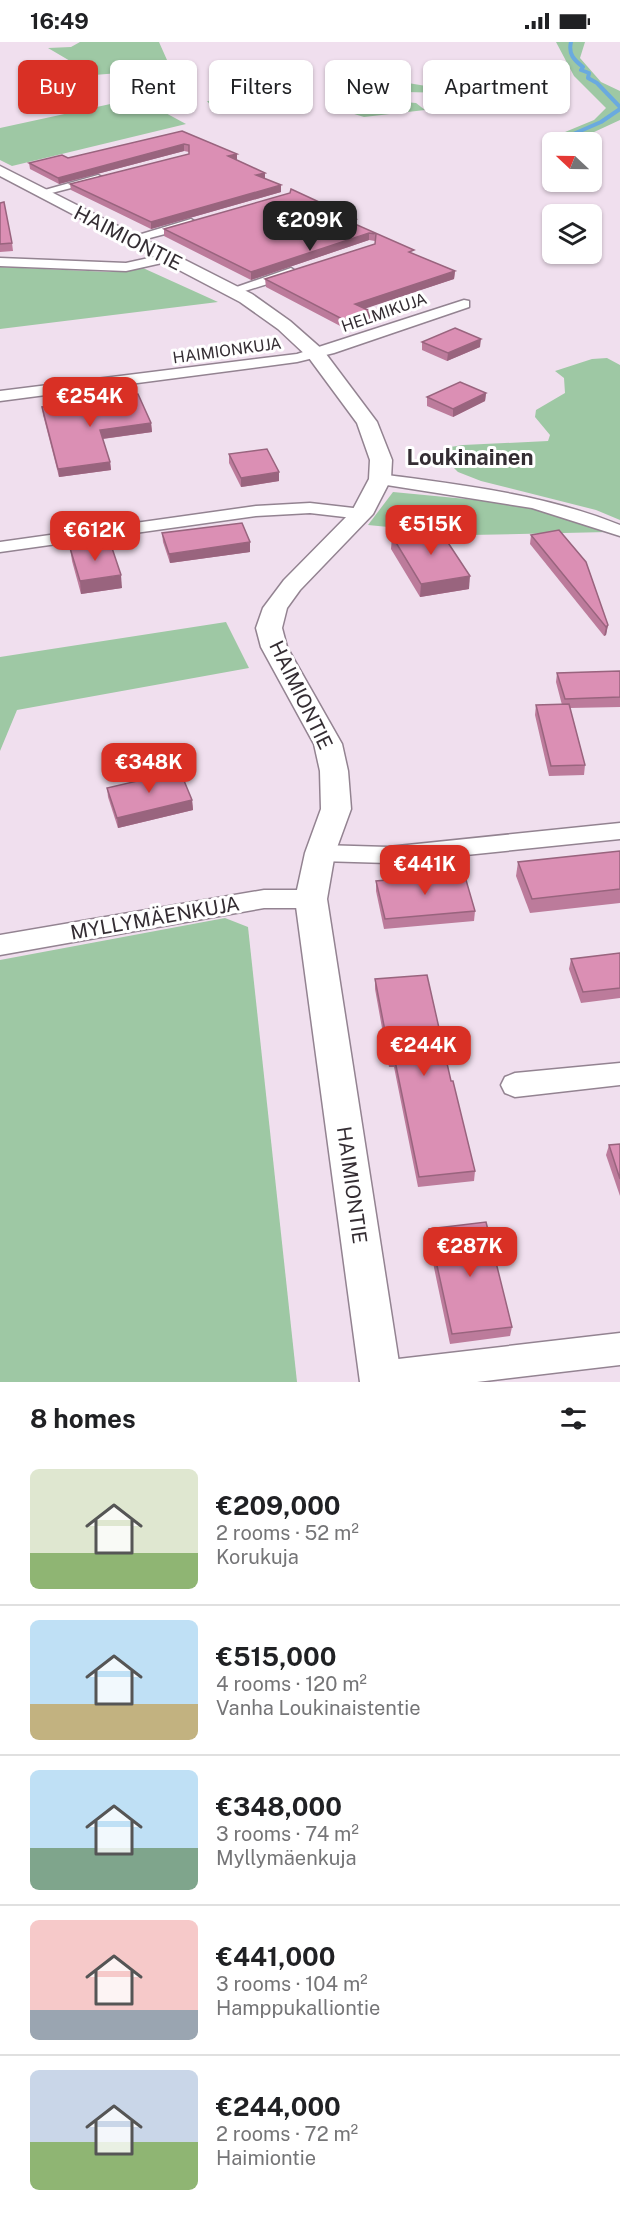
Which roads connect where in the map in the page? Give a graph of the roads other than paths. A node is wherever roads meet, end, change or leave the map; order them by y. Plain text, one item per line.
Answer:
1 (0, 170) edge
2 (107, 176) edge
3 (40, 193) junction
4 (208, 218) edge
5 (131, 239) junction
6 (167, 258) junction
7 (0, 262) edge
8 (306, 267) edge
9 (232, 291) junction
10 (464, 304) dead end
11 (316, 354) junction
12 (0, 396) edge
13 (380, 479) junction
14 (362, 514) junction
15 (620, 531) edge
16 (0, 547) edge
17 (620, 831) edge
18 (320, 853) junction
19 (311, 899) junction
20 (0, 945) edge
21 (620, 1074) edge
22 (514, 1085) dead end
23 (620, 1349) edge
24 (381, 1379) edge

1 - 3 street, HAIMIONTIE
2 - 3 street
3 - 5 street, HAIMIONTIE
4 - 5 street
5 - 6 street, HAIMIONTIE
6 - 7 street
6 - 9 street, HAIMIONTIE
8 - 9 street
9 - 11 street, HAIMIONTIE
10 - 11 street, HELMIKUJA
11 - 12 street, HAIMIONKUJA
11 - 13 street, HAIMIONTIE
13 - 14 street, HAIMIONTIE
13 - 15 street
14 - 16 street
14 - 18 street, HAIMIONTIE
17 - 18 street
18 - 19 street, HAIMIONTIE
19 - 20 street, MYLLYMÄENKUJA
19 - 24 street, HAIMIONTIE
21 - 22 street
23 - 24 street

